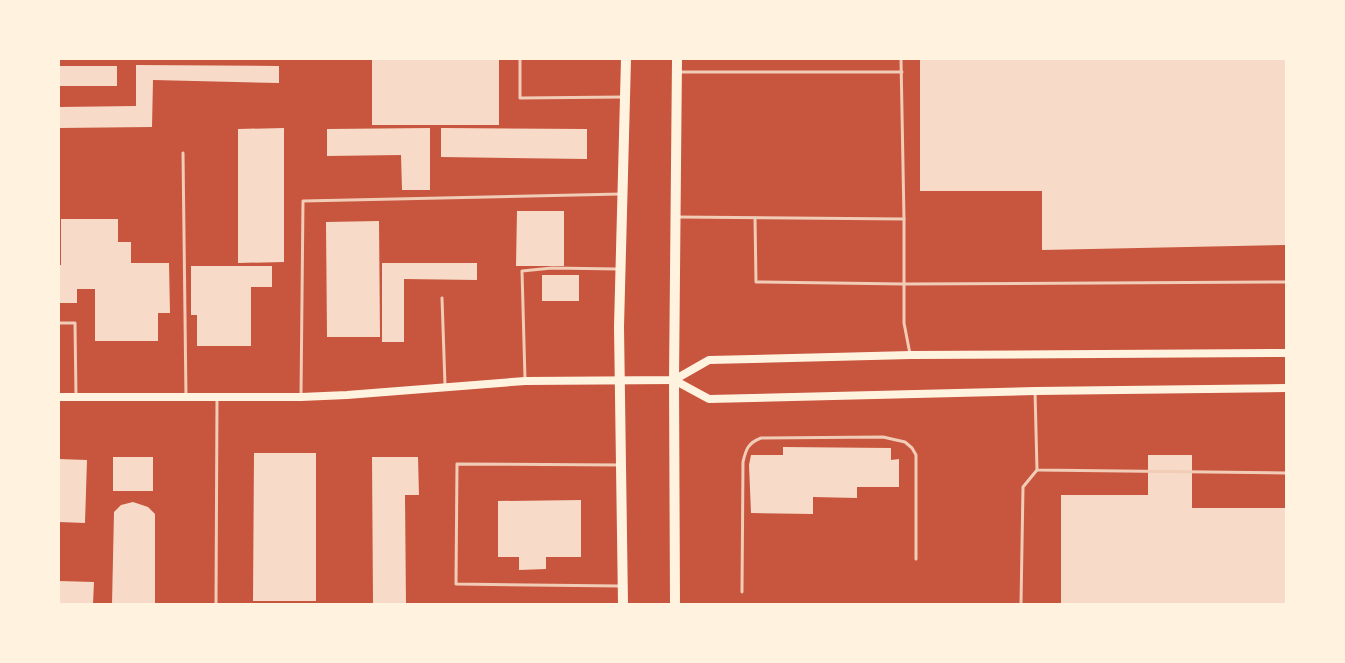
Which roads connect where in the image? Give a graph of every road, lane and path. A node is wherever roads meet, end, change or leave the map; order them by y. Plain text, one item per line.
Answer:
1 (520, 59) edge
2 (626, 59) edge
3 (677, 59) edge
4 (901, 59) edge
5 (677, 72) junction
6 (902, 72) junction
7 (625, 98) junction
8 (183, 153) dead end
9 (623, 194) junction
10 (676, 217) junction
11 (755, 218) junction
12 (904, 219) junction
13 (621, 269) junction
14 (1286, 282) edge
15 (904, 284) junction
16 (442, 298) dead end
17 (59, 323) edge
18 (1286, 353) edge
19 (911, 355) junction
20 (620, 380) junction
21 (674, 380) junction
22 (525, 381) junction
23 (445, 387) junction
24 (1286, 388) edge
25 (1035, 391) junction
26 (59, 397) edge
27 (76, 397) junction
28 (186, 397) junction
29 (218, 397) junction
30 (300, 397) junction
31 (622, 465) junction
32 (1036, 470) junction
33 (1286, 473) edge
34 (916, 559) dead end
35 (622, 586) junction
36 (742, 592) dead end
37 (216, 604) edge
38 (623, 604) edge
39 (675, 604) edge
40 (1021, 604) edge

1 - 7 lane
2 - 7 main road
3 - 5 main road
4 - 6 lane
5 - 6 lane
5 - 10 main road
6 - 12 lane
7 - 9 main road
8 - 28 lane
9 - 13 main road
9 - 30 lane
10 - 11 lane
10 - 21 main road
11 - 12 lane
11 - 15 lane
12 - 15 lane
13 - 20 main road
13 - 22 lane
14 - 15 lane
15 - 19 lane
16 - 23 lane
17 - 27 lane
18 - 19 main road
19 - 21 main road
20 - 21 main road
20 - 22 main road
20 - 31 main road
21 - 25 main road
21 - 39 main road
22 - 23 main road
23 - 30 main road
24 - 25 main road
25 - 32 lane
26 - 27 main road
27 - 28 main road
28 - 29 main road
29 - 30 main road
29 - 37 lane
31 - 35 main road
31 - 35 lane
32 - 33 lane
32 - 40 lane
34 - 36 lane
35 - 38 main road

